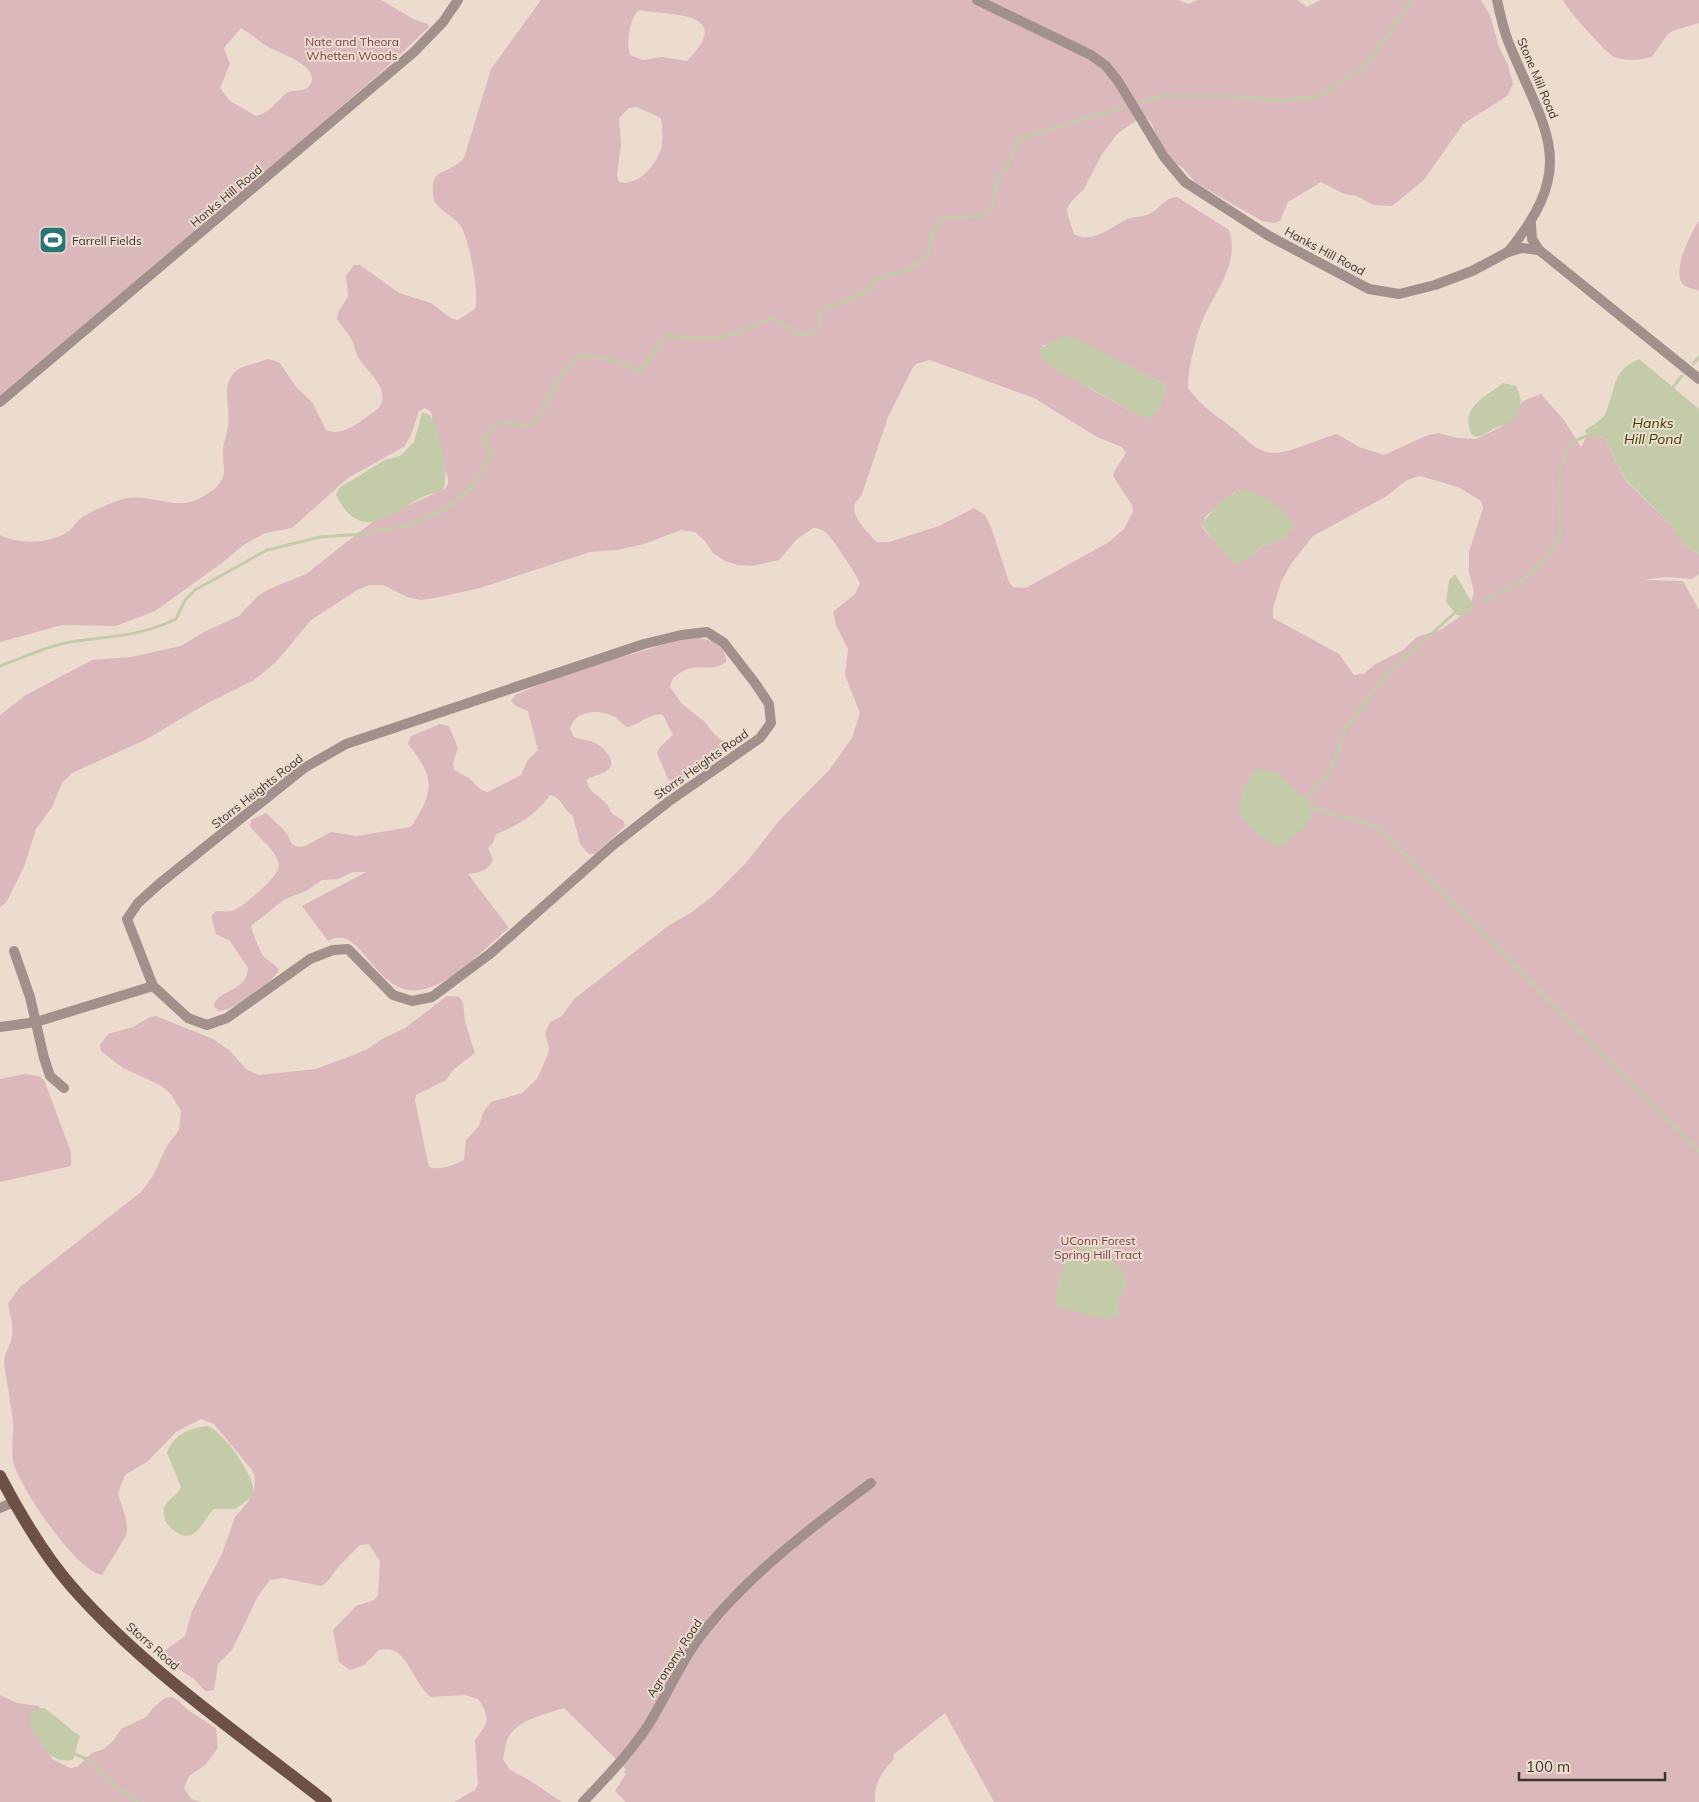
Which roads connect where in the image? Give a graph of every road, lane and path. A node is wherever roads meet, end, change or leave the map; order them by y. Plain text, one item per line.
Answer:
1 (458, 0) edge
2 (978, 0) edge
3 (1497, 0) edge
4 (1531, 224) junction
5 (1539, 250) junction
6 (1508, 252) junction
7 (1699, 379) edge
8 (0, 402) edge
9 (14, 951) dead end
10 (153, 986) junction
11 (36, 1022) junction
12 (0, 1027) edge
13 (64, 1088) dead end
14 (0, 1476) edge
15 (871, 1483) dead end
16 (14, 1502) junction
17 (0, 1508) edge
18 (326, 1802) edge
19 (583, 1802) edge

1 - 8 street, Hanks Hill Road
2 - 6 street, Hanks Hill Road
3 - 4 street, Stone Mill Road
4 - 5 street
4 - 6 street, Stone Mill Road
5 - 6 street, Hanks Hill Road
5 - 7 street
9 - 11 street
10 - 10 street, Storrs Heights Road
10 - 11 street
11 - 12 street
11 - 13 street
14 - 16 main road, Storrs Road
15 - 19 street, Agronomy Road
16 - 17 street
16 - 18 main road, Storrs Road

